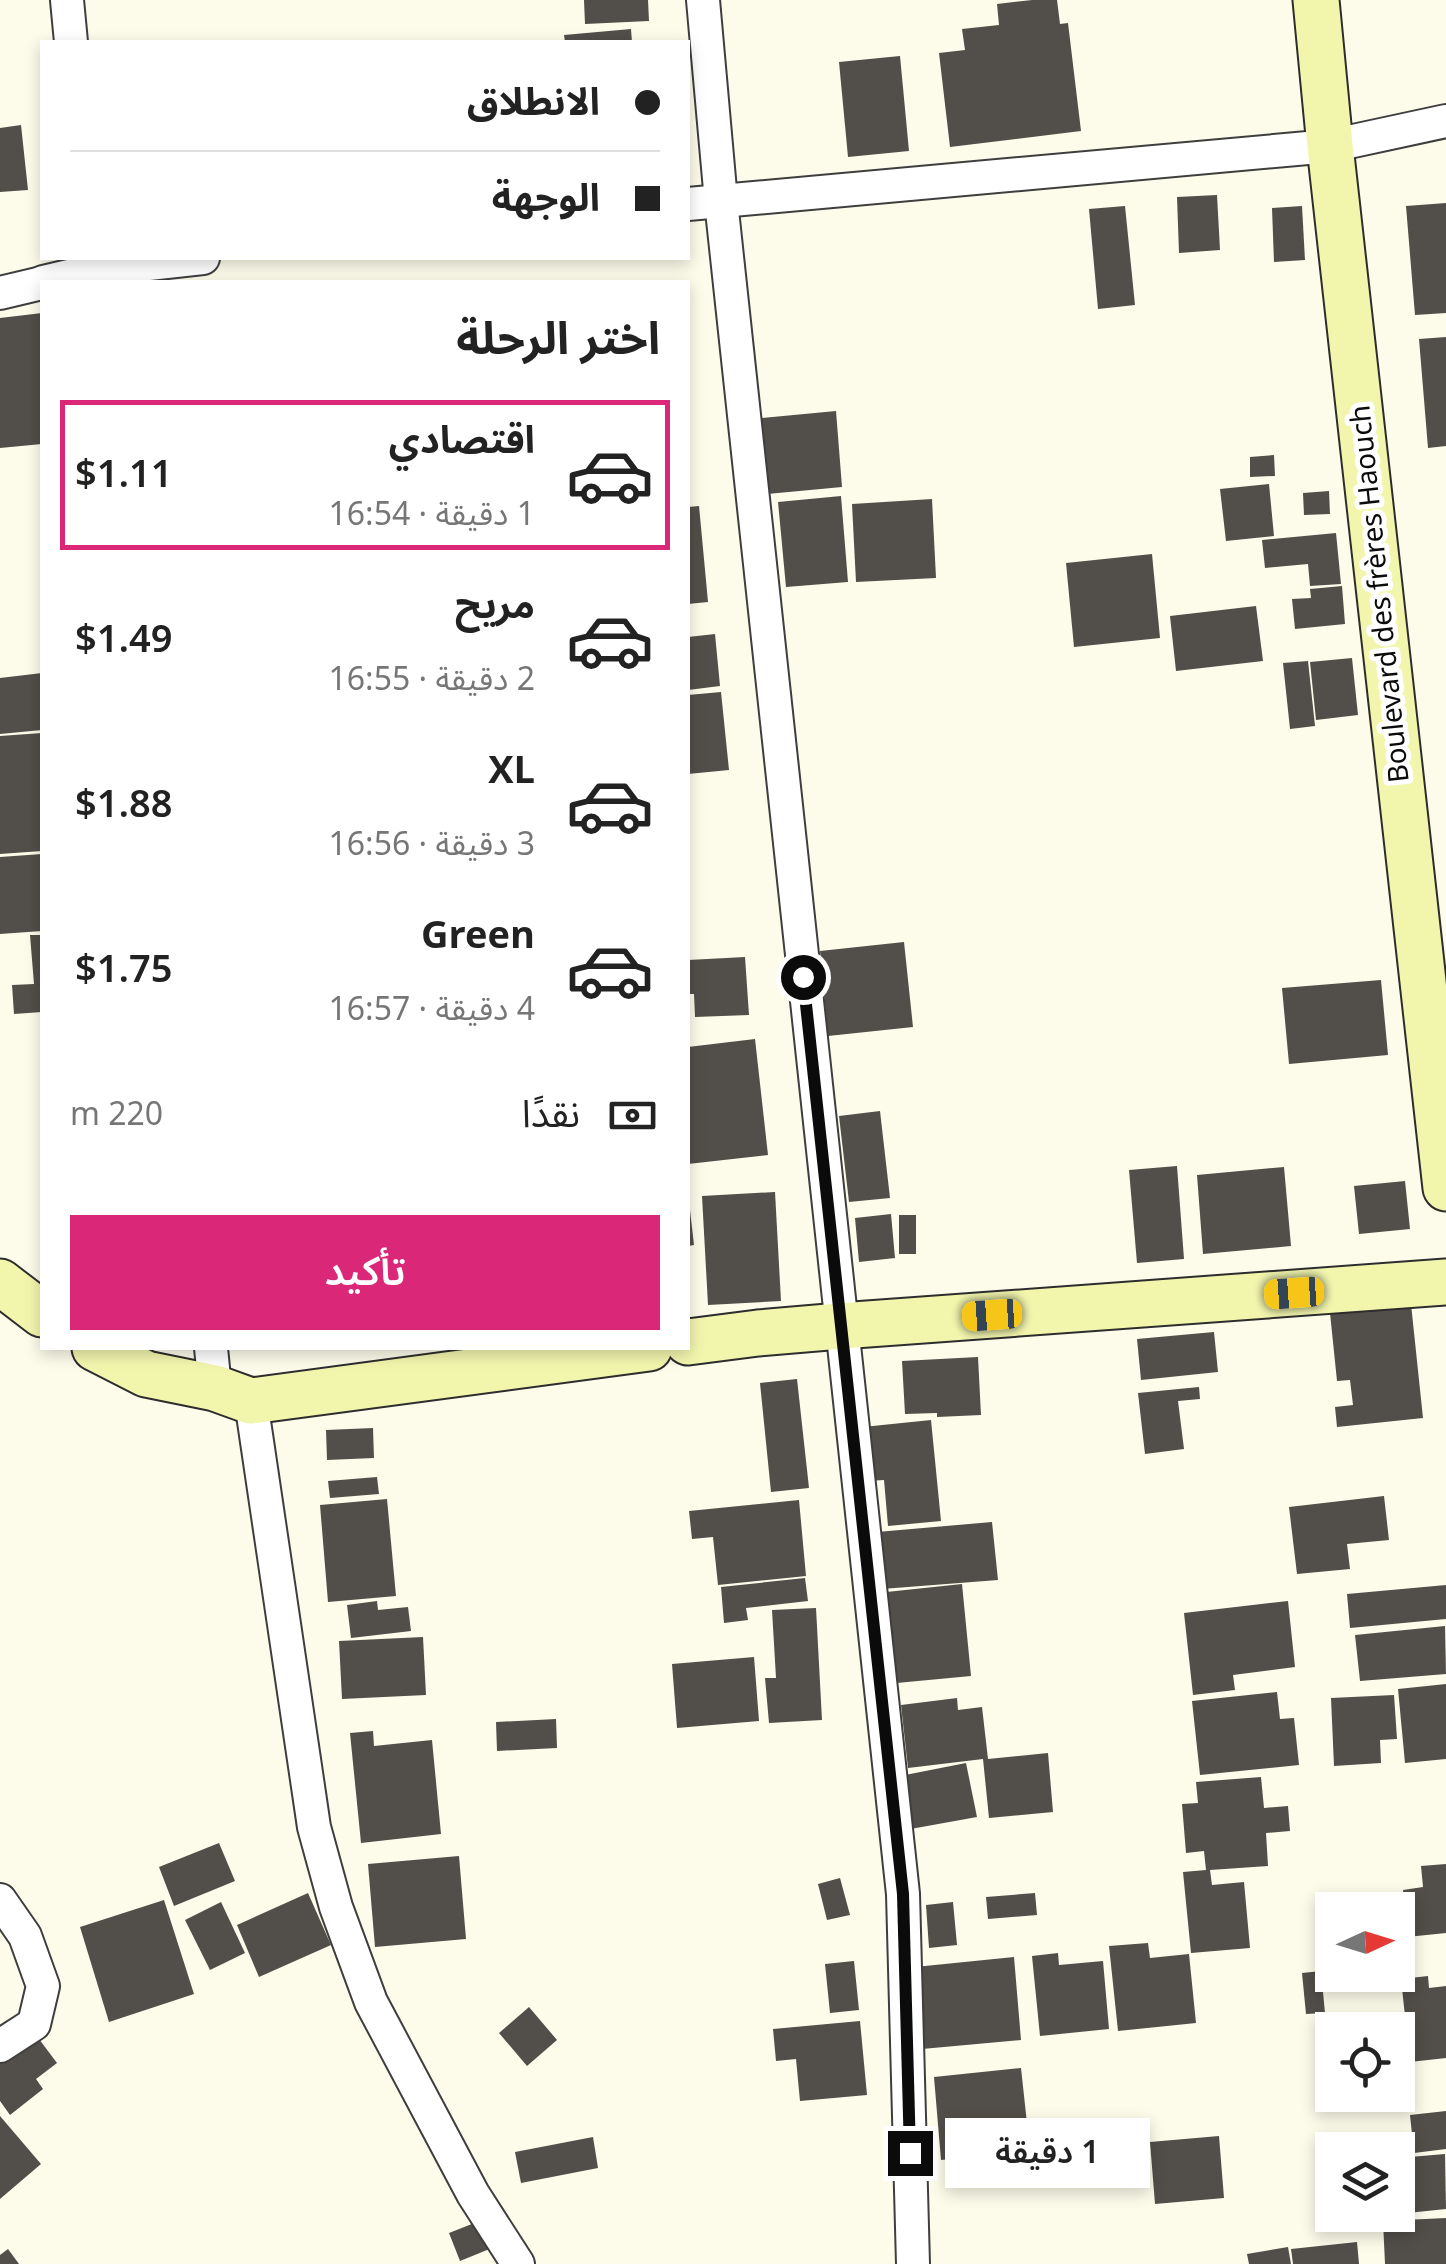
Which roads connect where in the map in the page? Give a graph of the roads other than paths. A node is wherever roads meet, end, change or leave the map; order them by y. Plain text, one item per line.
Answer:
1 (67, 0) edge
2 (703, 0) edge
3 (1316, 0) edge
4 (72, 40) edge
5 (1446, 121) edge
6 (1330, 146) junction
7 (720, 201) junction
8 (690, 204) edge
9 (186, 260) edge
10 (94, 270) edge
11 (55, 280) edge
12 (40, 284) edge
13 (0, 294) edge
14 (1446, 1188) edge
15 (0, 1282) edge
16 (1446, 1282) edge
17 (40, 1312) edge
18 (840, 1326) junction
19 (690, 1342) edge
20 (99, 1350) edge
21 (622, 1350) edge
22 (225, 1379) edge
23 (0, 1900) edge
24 (0, 2046) edge
25 (518, 2264) edge
26 (913, 2264) edge

1 - 4 street
2 - 7 street
3 - 6 main road, Boulevard des frères Haouch
5 - 6 street
6 - 7 street
6 - 14 main road, Boulevard des frères Haouch
7 - 8 street
7 - 18 street
9 - 10 street
10 - 11 street
12 - 13 street
15 - 17 main road
16 - 18 main road
18 - 19 main road
18 - 26 street
20 - 22 main road
21 - 22 main road
22 - 25 street
23 - 24 street

